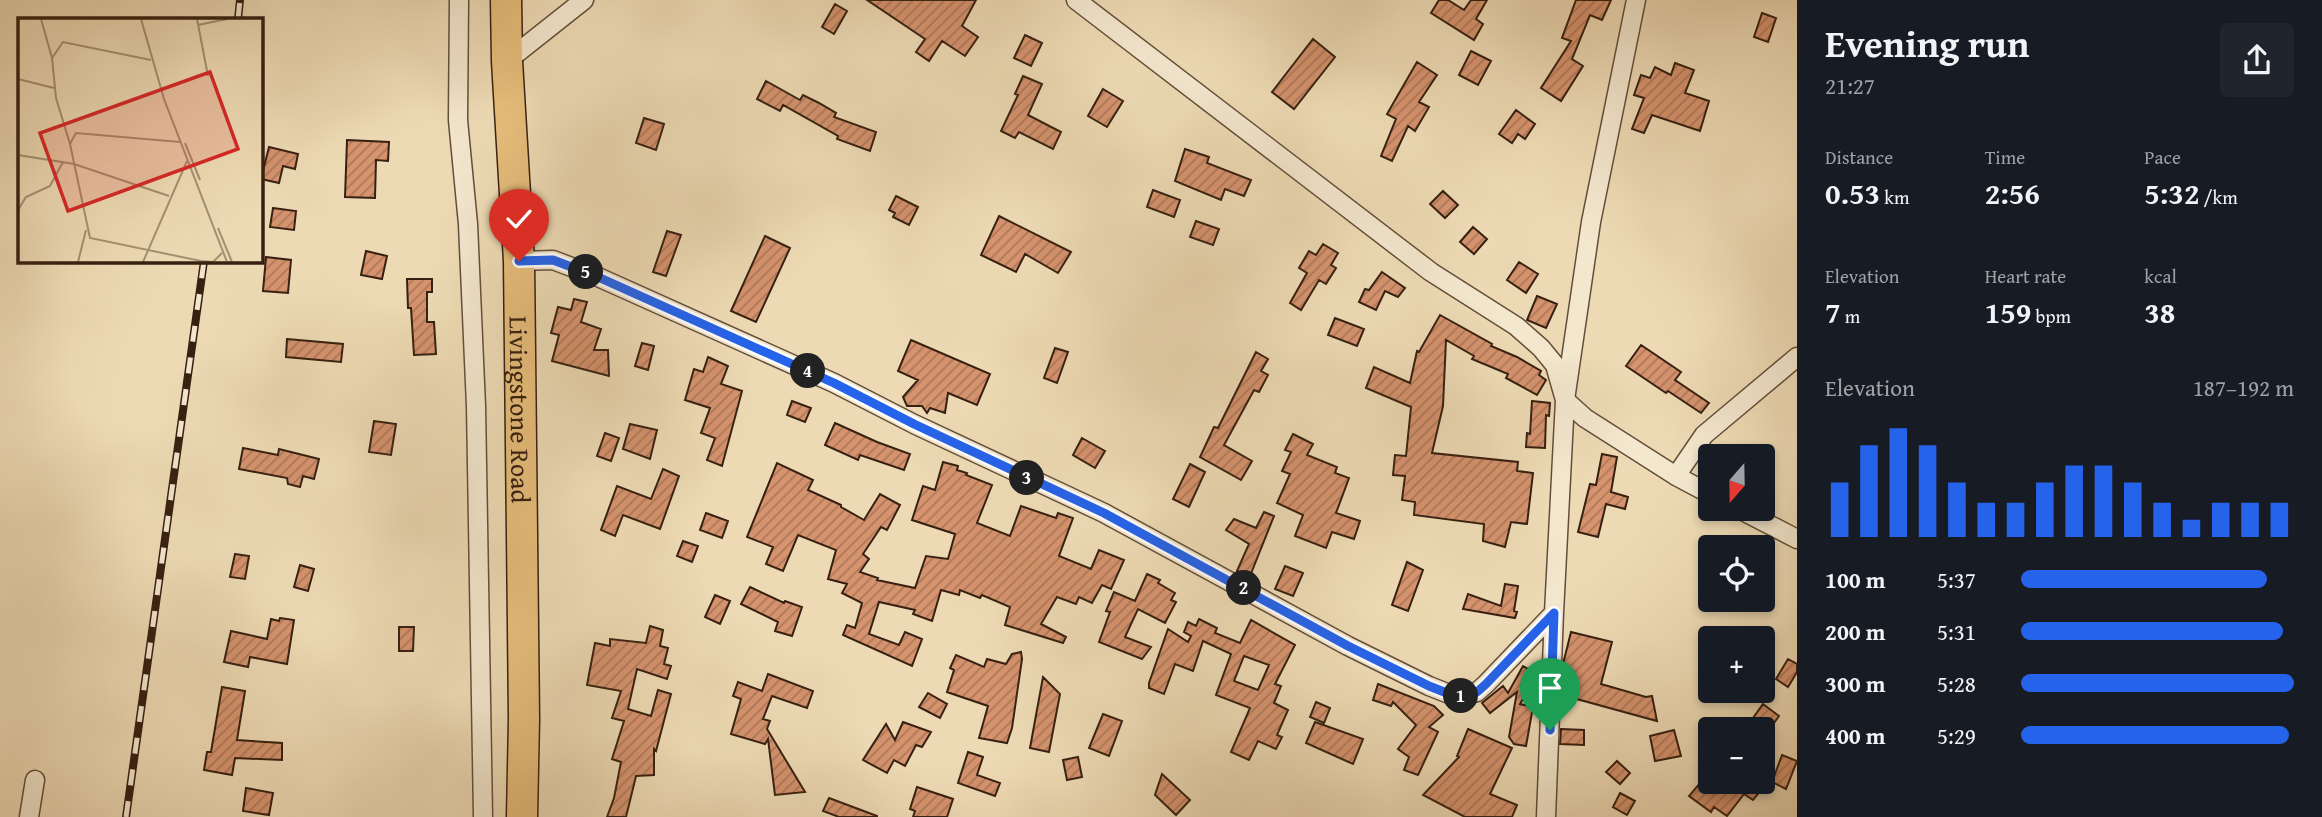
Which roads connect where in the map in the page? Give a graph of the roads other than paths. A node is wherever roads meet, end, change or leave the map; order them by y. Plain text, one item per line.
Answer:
1 (459, 0) edge
2 (506, 0) edge
3 (584, 0) edge
4 (1076, 0) edge
5 (1636, 0) edge
6 (507, 61) junction
7 (519, 261) junction
8 (1797, 357) edge
9 (1565, 400) junction
10 (1676, 476) junction
11 (1698, 488) edge
12 (1763, 522) edge
13 (1797, 540) edge
14 (1554, 613) junction
15 (35, 780) dead end
16 (29, 817) edge
17 (484, 817) edge
18 (522, 817) edge
19 (1546, 817) edge

1 - 17 street
2 - 6 highway, Livingstone Road
3 - 6 street
4 - 9 street
5 - 9 street
6 - 7 highway, Livingstone Road
7 - 14 street
7 - 18 highway, Livingstone Road
8 - 10 street
9 - 10 street
9 - 14 street
10 - 11 street
12 - 13 street
14 - 19 street
15 - 16 street

